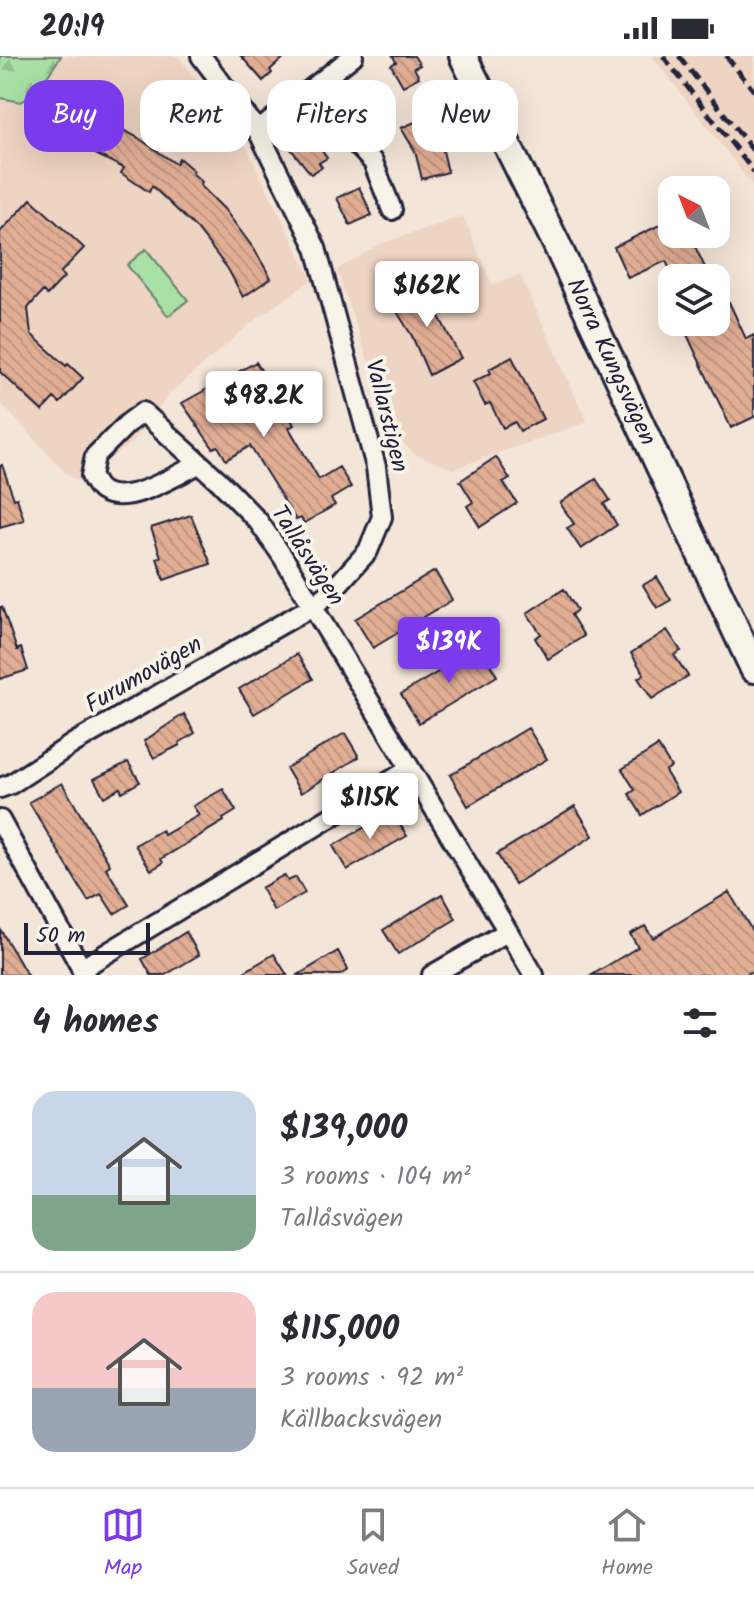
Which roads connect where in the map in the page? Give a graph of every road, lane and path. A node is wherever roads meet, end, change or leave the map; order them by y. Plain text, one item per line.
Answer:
1 (201, 56) edge
2 (353, 56) edge
3 (463, 56) edge
4 (322, 80) edge
5 (267, 124) edge
6 (258, 131) junction
7 (364, 152) edge
8 (392, 210) dead end
9 (199, 464) junction
10 (313, 606) junction
11 (754, 669) edge
12 (410, 769) junction
13 (0, 788) edge
14 (0, 820) edge
15 (507, 932) junction
16 (83, 972) edge
17 (432, 975) edge
18 (534, 975) edge

1 - 6 street, Vallarstigen
2 - 4 street
3 - 11 street, Norra Kungsvägen
5 - 6 street
6 - 10 street, Vallarstigen
7 - 8 street
9 - 9 street, Tallåsvägen
9 - 10 street, Tallåsvägen
10 - 12 street, Tallåsvägen
10 - 13 street, Furumovägen
12 - 15 street, Tallåsvägen
12 - 16 street
14 - 16 street
15 - 17 street
15 - 18 street, Tallåsvägen

